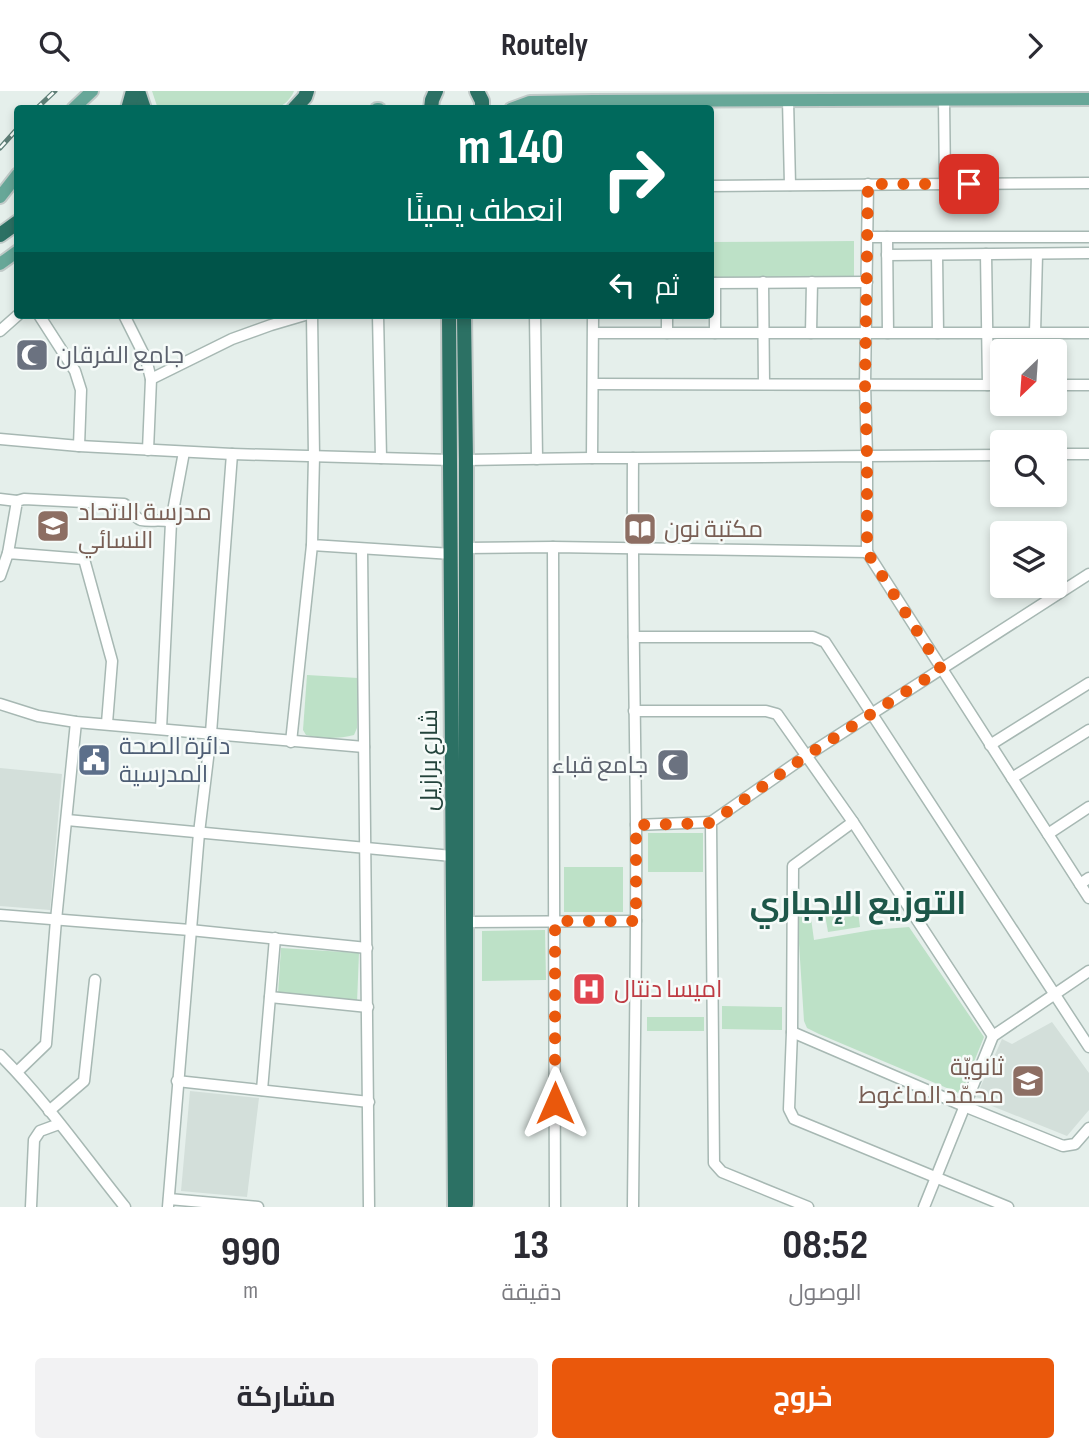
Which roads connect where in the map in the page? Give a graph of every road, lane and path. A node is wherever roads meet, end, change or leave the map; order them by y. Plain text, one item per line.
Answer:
1 (92, 91) edge
2 (944, 99) junction
3 (1089, 99) edge
4 (788, 100) junction
5 (78, 105) edge
6 (522, 105) edge
7 (593, 105) edge
8 (14, 179) edge
9 (1089, 183) edge
10 (868, 184) junction
11 (945, 184) junction
12 (790, 185) junction
13 (714, 186) edge
14 (0, 197) edge
15 (868, 237) junction
16 (887, 237) junction
17 (1089, 237) edge
18 (1089, 253) edge
19 (986, 254) junction
20 (1037, 254) junction
21 (887, 255) junction
22 (937, 255) junction
23 (763, 282) junction
24 (812, 282) junction
25 (867, 282) junction
26 (714, 283) edge
27 (714, 308) edge
28 (14, 319) edge
29 (42, 319) edge
30 (130, 319) edge
31 (292, 319) edge
32 (312, 319) edge
33 (378, 319) edge
34 (449, 319) edge
35 (464, 319) edge
36 (535, 319) edge
37 (593, 319) edge
38 (667, 319) edge
39 (0, 331) edge
40 (593, 333) junction
41 (667, 333) junction
42 (715, 333) junction
43 (763, 333) junction
44 (811, 333) junction
45 (866, 333) junction
46 (888, 333) junction
47 (938, 333) junction
48 (988, 333) junction
49 (1035, 333) junction
50 (1089, 333) edge
51 (150, 379) junction
52 (593, 384) junction
53 (764, 384) junction
54 (865, 384) junction
55 (988, 385) joint
56 (1068, 385) edge
57 (1089, 385) edge
58 (0, 439) edge
59 (79, 446) junction
60 (148, 450) junction
61 (184, 452) junction
62 (232, 454) junction
63 (990, 454) edge
64 (1067, 454) edge
65 (1089, 454) edge
66 (314, 456) junction
67 (867, 456) junction
68 (381, 458) junction
69 (592, 458) junction
70 (633, 458) junction
71 (537, 459) junction
72 (451, 460) junction
73 (466, 460) junction
74 (0, 499) edge
75 (17, 501) junction
76 (171, 522) junction
77 (312, 545) junction
78 (553, 547) junction
79 (466, 548) junction
80 (362, 549) junction
81 (632, 549) junction
82 (867, 552) junction
83 (8, 553) junction
84 (452, 554) junction
85 (1089, 574) edge
86 (0, 576) edge
87 (634, 637) junction
88 (941, 669) junction
89 (1089, 683) edge
90 (0, 703) edge
91 (634, 711) junction
92 (872, 714) junction
93 (76, 722) junction
94 (107, 723) junction
95 (161, 729) junction
96 (1089, 730) edge
97 (211, 733) junction
98 (292, 742) junction
99 (990, 745) junction
100 (364, 747) junction
101 (806, 756) junction
102 (1012, 778) junction
103 (1089, 807) edge
104 (67, 820) junction
105 (853, 822) junction
106 (711, 823) junction
107 (636, 825) junction
108 (199, 833) junction
109 (1048, 834) junction
110 (366, 847) junction
111 (452, 856) junction
112 (1084, 881) edge
113 (1089, 898) edge
114 (0, 915) edge
115 (56, 920) junction
116 (555, 921) junction
117 (636, 921) junction
118 (467, 922) junction
119 (190, 930) junction
120 (275, 938) junction
121 (367, 948) junction
122 (1089, 971) edge
123 (95, 980) dead end
124 (1054, 993) junction
125 (270, 997) junction
126 (368, 1007) junction
127 (792, 1032) junction
128 (993, 1036) junction
129 (1089, 1047) edge
130 (0, 1055) edge
131 (17, 1072) junction
132 (177, 1081) junction
133 (262, 1090) junction
134 (369, 1101) junction
135 (964, 1106) junction
136 (49, 1111) junction
137 (59, 1124) junction
138 (1089, 1128) edge
139 (936, 1177) junction
140 (168, 1203) edge
141 (461, 1206) edge
142 (31, 1207) edge
143 (125, 1207) edge
144 (258, 1207) edge
145 (370, 1207) edge
146 (555, 1207) edge
147 (633, 1207) edge
148 (808, 1207) edge
149 (924, 1207) edge
150 (1008, 1207) edge

1 - 5 main road
2 - 3 main road
2 - 4 main road
2 - 11 street
4 - 7 main road
4 - 12 street
6 - 7 main road
8 - 14 main road
9 - 11 street
10 - 11 street
10 - 12 street
10 - 15 street
12 - 13 street
15 - 16 street
15 - 25 street
16 - 17 street
16 - 21 street
18 - 20 street
19 - 20 street
19 - 22 street
19 - 48 street
20 - 49 street
21 - 22 street
21 - 46 street
22 - 47 street
23 - 24 street
23 - 26 street
23 - 43 street
24 - 25 street
24 - 44 street
25 - 45 street
27 - 42 street
28 - 39 street
29 - 59 street
30 - 51 street
31 - 51 street
32 - 66 street
33 - 68 street
34 - 72 highway, شارع برازيل
35 - 73 highway, شارع برازيل
36 - 71 street
37 - 40 street
38 - 41 street
40 - 41 street
40 - 52 street
41 - 42 street
42 - 43 street
43 - 44 street
43 - 53 street
44 - 45 street
45 - 46 street
45 - 54 street
46 - 47 street
47 - 48 street
48 - 49 street
48 - 55 street
49 - 50 street
51 - 60 street
52 - 53 street
52 - 69 street
53 - 54 street
54 - 55 street
54 - 67 street
56 - 57 street
58 - 59 street
59 - 60 street
60 - 61 street
61 - 62 street
61 - 76 street
62 - 66 street
62 - 97 street
63 - 67 street
64 - 65 street
66 - 68 street
66 - 77 street
67 - 70 street
67 - 82 street
68 - 72 street
69 - 70 street
69 - 71 street
70 - 81 street
71 - 73 street
72 - 84 highway, شارع برازيل
73 - 79 highway, شارع برازيل
74 - 75 street
75 - 76 street
75 - 83 street
76 - 95 street
77 - 80 street
77 - 98 street
78 - 79 street
78 - 81 street
78 - 116 street
79 - 118 highway, شارع برازيل
80 - 84 street
80 - 100 street
81 - 82 street
81 - 87 street
82 - 88 street
83 - 86 street
83 - 94 street
84 - 111 highway, شارع برازيل
85 - 88 street
87 - 91 street
87 - 92 street
88 - 92 street
88 - 99 street
89 - 99 street
90 - 93 street
91 - 101 street
91 - 107 street
92 - 101 street
92 - 124 street
93 - 94 street
93 - 104 street
94 - 95 street
95 - 97 street
96 - 102 street
97 - 98 street
97 - 108 street
98 - 100 street
99 - 102 street
100 - 110 street
101 - 105 street
101 - 106 street
102 - 109 street
103 - 109 street
104 - 108 street
104 - 115 street
105 - 127 street
105 - 128 street
106 - 107 street
106 - 148 street
107 - 117 street
108 - 110 street
108 - 119 street
109 - 112 street
110 - 111 street
110 - 121 street
111 - 141 highway, شارع برازيل
112 - 113 street
114 - 115 street
115 - 119 street
115 - 131 street
116 - 117 street
116 - 118 street
116 - 146 street
117 - 147 street
118 - 141 highway, شارع برازيل
119 - 120 street
119 - 132 street
120 - 121 street
120 - 125 street
121 - 126 street
122 - 124 street
123 - 136 street
124 - 128 street
124 - 129 street
125 - 126 street
125 - 133 street
126 - 134 street
127 - 135 street
127 - 139 street
128 - 135 street
130 - 131 street
131 - 136 street
132 - 133 street
132 - 140 street
133 - 134 street
134 - 145 street
135 - 138 street
135 - 139 street
136 - 137 street
137 - 142 street
137 - 143 street
139 - 149 street
139 - 150 street
140 - 144 street

